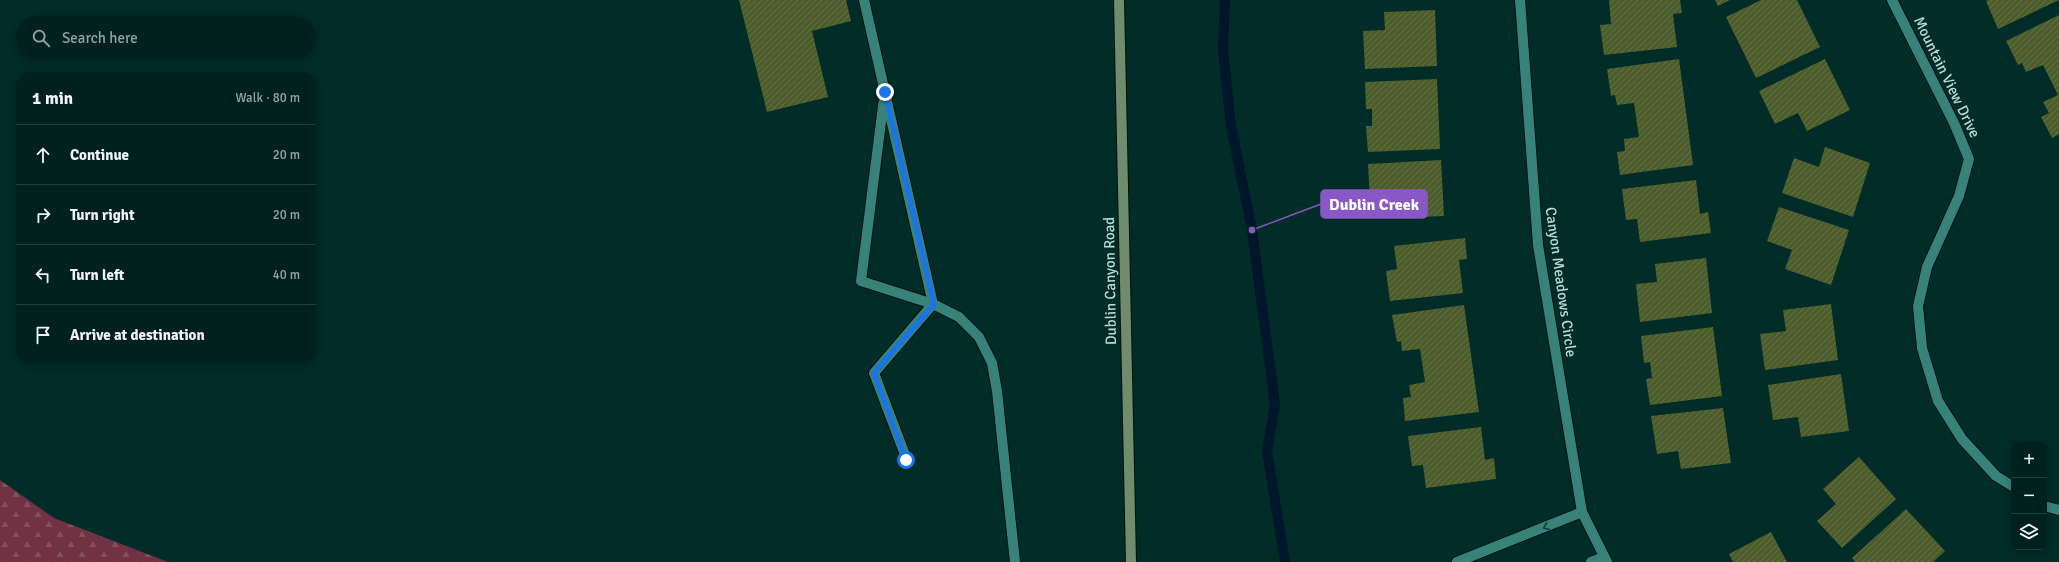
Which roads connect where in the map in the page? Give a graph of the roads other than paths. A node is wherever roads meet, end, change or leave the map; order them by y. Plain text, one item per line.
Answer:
1 (864, 0) edge
2 (1119, 0) edge
3 (1520, 0) edge
4 (1892, 0) edge
5 (885, 92) junction
6 (934, 304) junction
7 (906, 460) dead end
8 (2011, 485) edge
9 (2047, 507) edge
10 (2059, 510) edge
11 (1582, 512) junction
12 (1605, 560) edge
13 (1015, 562) edge
14 (1131, 562) edge
15 (1457, 562) edge
16 (1591, 562) edge

1 - 5 street
2 - 14 main road, Dublin Canyon Road
3 - 11 street, Canyon Meadows Circle
4 - 8 street, Mountain View Drive
5 - 6 street
5 - 6 street
6 - 7 street
6 - 13 street
9 - 10 street
11 - 12 street, Canyon Meadows Circle
11 -> 15 street
12 - 16 street

